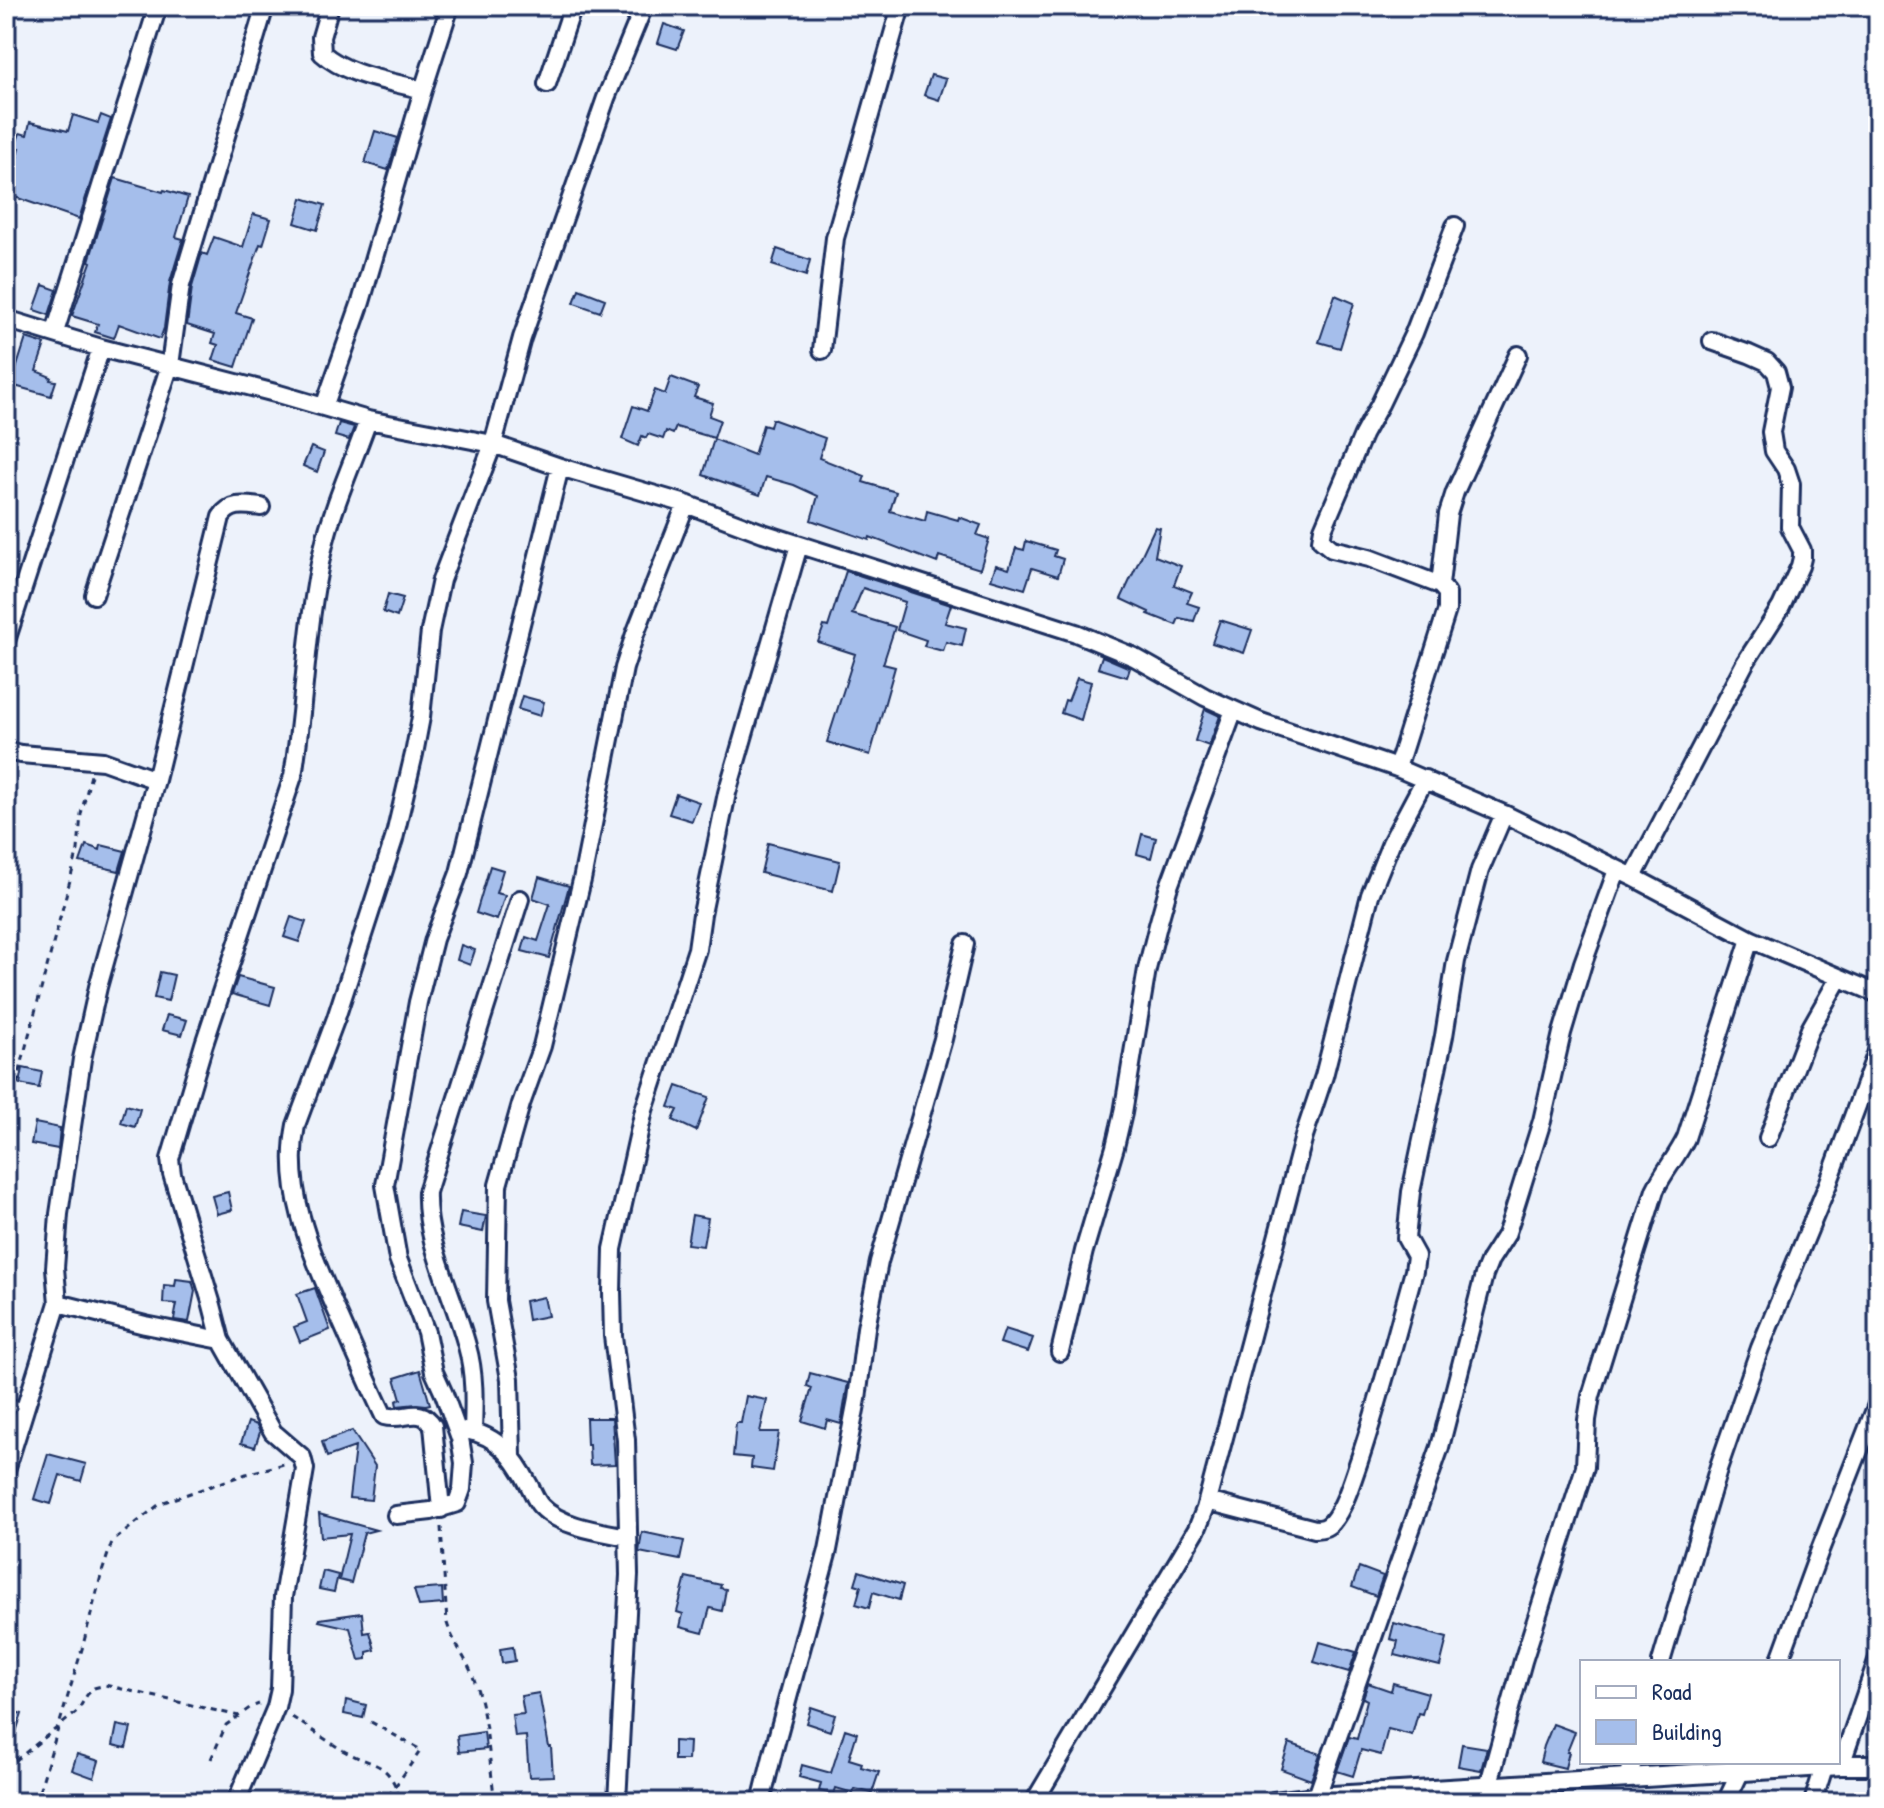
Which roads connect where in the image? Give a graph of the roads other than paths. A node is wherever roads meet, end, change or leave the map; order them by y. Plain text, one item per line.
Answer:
1 (158, 6) edge
2 (265, 6) edge
3 (330, 6) edge
4 (450, 6) edge
5 (573, 6) edge
6 (644, 6) edge
7 (901, 6) edge
8 (547, 84) dead end
9 (423, 90) junction
10 (1455, 226) dead end
11 (6, 319) edge
12 (55, 332) junction
13 (1712, 341) dead end
14 (101, 348) junction
15 (822, 350) dead end
16 (1518, 355) dead end
17 (170, 365) junction
18 (324, 407) junction
19 (368, 420) junction
20 (493, 444) junction
21 (560, 467) junction
22 (686, 504) junction
23 (261, 507) dead end
24 (799, 545) junction
25 (1440, 585) junction
26 (94, 595) dead end
27 (6, 641) edge
28 (1234, 710) junction
29 (6, 751) edge
30 (1397, 768) junction
31 (1425, 779) junction
32 (156, 780) junction
33 (1504, 814) junction
34 (1617, 870) junction
35 (1633, 877) junction
36 (520, 899) dead end
37 (1750, 939) junction
38 (965, 944) dead end
39 (1839, 978) junction
40 (1878, 994) edge
41 (1878, 1049) edge
42 (1768, 1138) dead end
43 (58, 1303) junction
44 (221, 1340) junction
45 (1060, 1352) dead end
46 (1878, 1402) edge
47 (6, 1404) edge
48 (25, 1407) junction
49 (465, 1430) junction
50 (512, 1456) junction
51 (6, 1470) edge
52 (1207, 1501) junction
53 (441, 1509) junction
54 (396, 1515) dead end
55 (628, 1537) junction
56 (1878, 1658) edge
57 (1662, 1660) edge
58 (1780, 1660) edge
59 (1840, 1749) edge
60 (1878, 1765) edge
61 (1833, 1766) junction
62 (1744, 1767) edge
63 (1630, 1770) edge
64 (1498, 1792) edge
65 (1316, 1800) edge
66 (236, 1802) edge
67 (617, 1802) edge
68 (761, 1802) edge
69 (1034, 1802) edge
70 (1274, 1802) edge
71 (1726, 1802) edge
72 (1813, 1802) edge

1 - 12 street
2 - 17 street
3 - 9 street
4 - 9 street
5 - 8 street
6 - 20 street
7 - 15 street
9 - 18 street
10 - 25 street
11 - 12 street
12 - 14 street
13 - 35 street
14 - 17 street
14 - 27 street
16 - 25 street
17 - 18 street
17 - 26 street
18 - 19 street
19 - 20 street
19 - 44 street
20 - 21 street
20 - 53 street
21 - 22 street
21 - 49 street
22 - 24 street
22 - 50 street
23 - 32 street
24 - 28 street
24 - 55 street
25 - 30 street
28 - 30 street
28 - 45 street
29 - 32 street
30 - 31 street
31 - 33 street
31 - 52 street
32 - 43 street
33 - 34 street
33 - 52 street
34 - 35 street
34 - 65 street
35 - 37 street
36 - 49 street
37 - 39 street
37 - 64 street
38 - 68 street
39 - 40 street
39 - 42 street
41 - 57 street
43 - 44 street
43 - 48 street
44 - 66 street
46 - 58 street
47 - 48 lane
48 - 51 street
49 - 50 street
49 - 53 street
50 - 55 street
52 - 69 street
53 - 54 street
55 - 67 street
56 - 59 street
60 - 61 street
61 - 62 street
61 - 72 street
62 - 63 street
62 - 71 street
63 - 64 street
64 - 65 street
65 - 70 street

